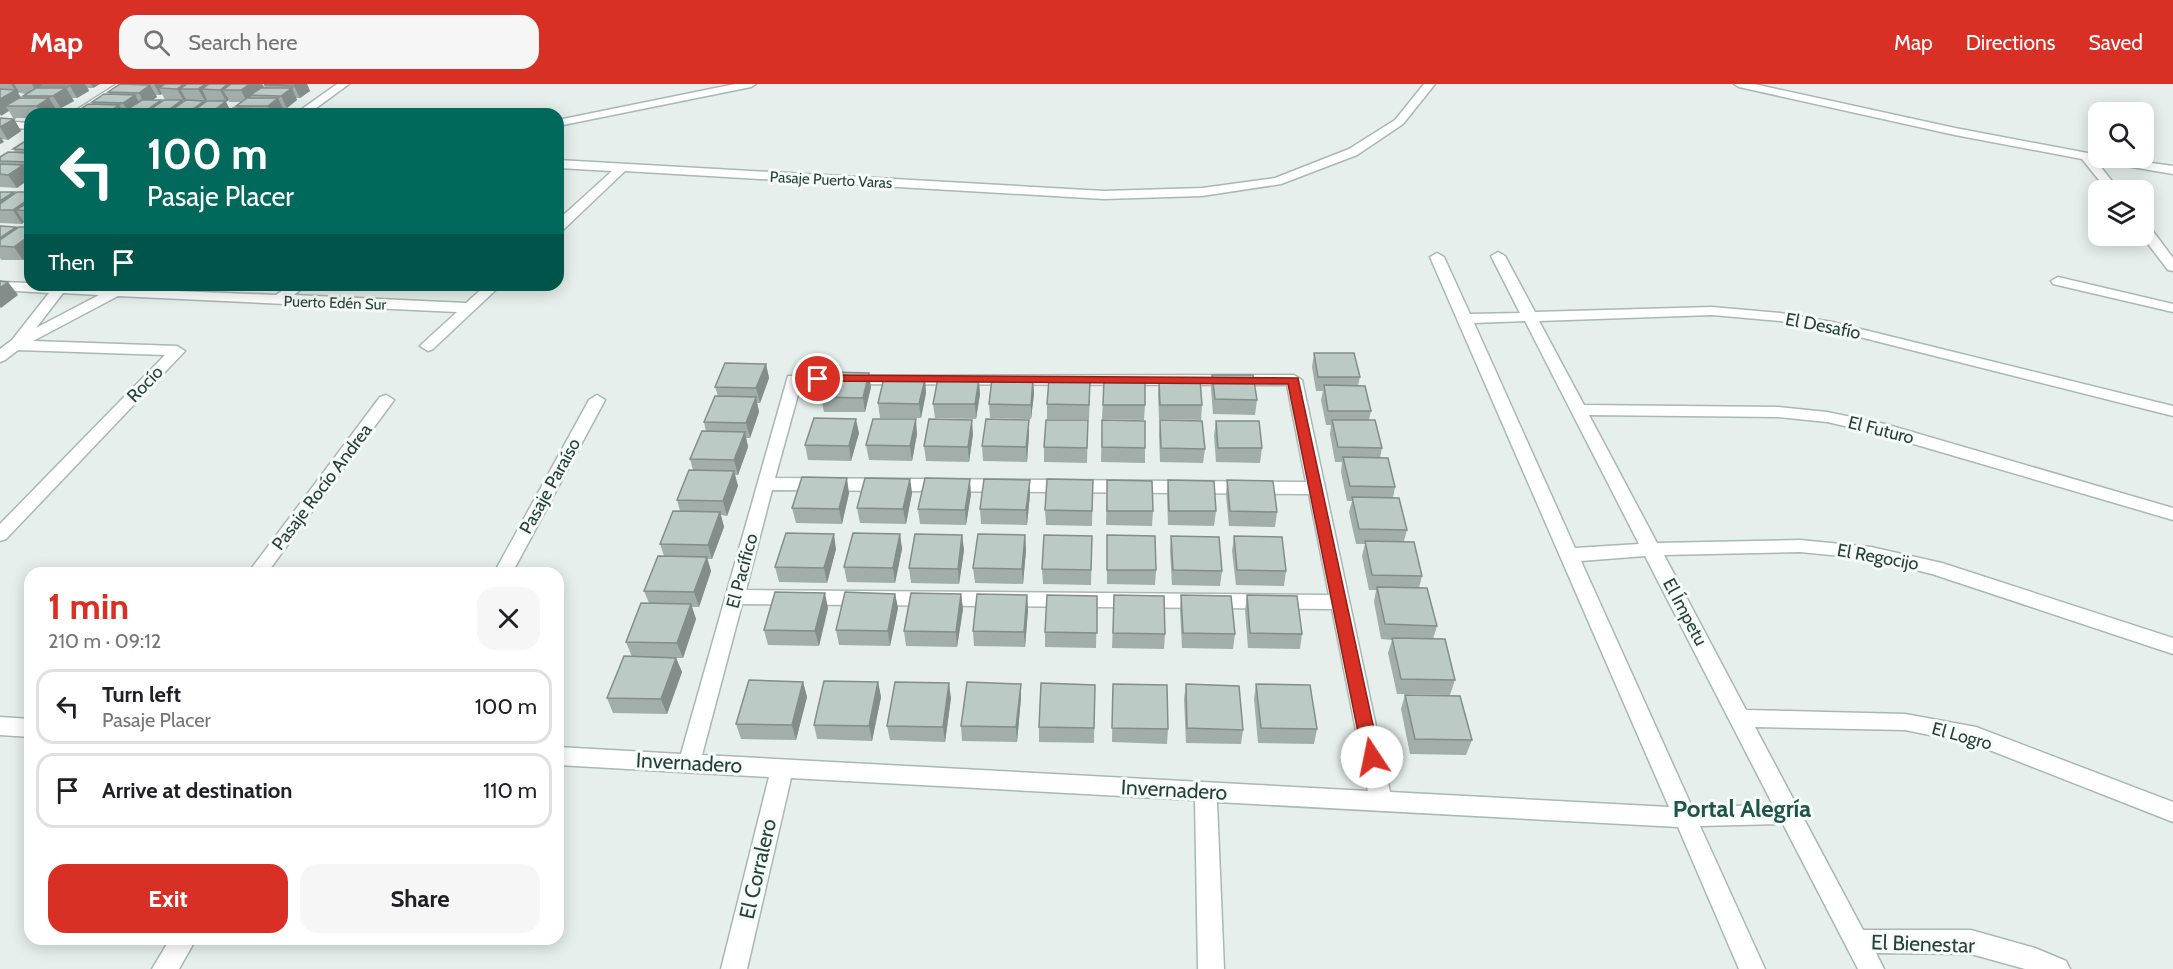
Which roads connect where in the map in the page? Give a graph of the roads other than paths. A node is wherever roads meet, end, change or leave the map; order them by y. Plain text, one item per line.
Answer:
1 (125, 84) edge
2 (344, 84) edge
3 (751, 84) edge
4 (1430, 84) edge
5 (1739, 84) edge
6 (86, 108) edge
7 (310, 108) edge
8 (564, 122) edge
9 (0, 124) edge
10 (24, 126) edge
11 (2087, 158) junction
12 (564, 164) edge
13 (621, 169) junction
14 (2173, 170) edge
15 (2105, 180) edge
16 (564, 221) edge
17 (2154, 242) edge
18 (1498, 255) dead end
19 (1437, 257) dead end
20 (2173, 267) edge
21 (2058, 281) dead end
22 (0, 286) edge
23 (24, 286) edge
24 (58, 291) edge
25 (104, 291) edge
26 (291, 291) edge
27 (487, 291) edge
28 (115, 292) junction
29 (278, 300) junction
30 (469, 308) junction
31 (2173, 308) edge
32 (1531, 318) junction
33 (1465, 319) junction
34 (14, 345) junction
35 (428, 346) dead end
36 (0, 357) edge
37 (386, 400) dead end
38 (597, 400) dead end
39 (1579, 410) junction
40 (2173, 411) edge
41 (765, 484) junction
42 (1316, 488) junction
43 (2173, 514) edge
44 (0, 535) edge
45 (1652, 549) junction
46 (1570, 555) junction
47 (261, 567) edge
48 (506, 567) edge
49 (735, 597) junction
50 (1340, 602) junction
51 (2173, 645) edge
52 (1740, 718) junction
53 (0, 726) edge
54 (24, 728) edge
55 (564, 756) edge
56 (689, 763) junction
57 (782, 768) junction
58 (1206, 792) junction
59 (1381, 801) junction
60 (2173, 812) edge
61 (1790, 814) junction
62 (1684, 817) junction
63 (1857, 941) junction
64 (180, 945) edge
65 (165, 969) edge
66 (734, 969) edge
67 (1211, 969) edge
68 (1752, 969) edge
69 (1871, 969) edge
70 (2057, 969) edge

1 - 6 street
2 - 7 street
3 - 8 street
4 - 13 street, Pasaje Puerto Varas
5 - 11 street
9 - 10 street
11 - 14 street
11 - 15 street
12 - 13 street, Pasaje Puerto Varas
13 - 16 street
17 - 20 street
18 - 32 street, El Ímpetu
19 - 33 street
21 - 31 street
22 - 23 street, Puerto Edén Sur
24 - 34 street
25 - 28 street, Puerto Edén Sur
26 - 29 street
27 - 30 street
28 - 29 street, Puerto Edén Sur
28 - 34 street
29 - 30 street, Puerto Edén Sur
30 - 35 street
32 - 33 street, El Desafío
32 - 39 street, El Ímpetu
32 - 40 street, El Desafío
33 - 46 street
34 - 36 street
34 - 44 street, Rocío
37 - 47 street, Pasaje Rocío Andrea
38 - 48 street, Pasaje Paraíso
39 - 43 street, El Futuro
39 - 45 street, El Ímpetu
41 - 42 street
41 - 42 street, El Pacífico
41 - 49 street, El Pacífico
42 - 50 street
45 - 46 street, El Regocijo
45 - 51 street, El Regocijo
45 - 52 street, El Ímpetu
46 - 62 street
49 - 50 street
49 - 56 street, El Pacífico
50 - 59 street
52 - 60 street, El Logro
52 - 61 street, El Ímpetu
53 - 54 street
55 - 56 street, Invernadero
56 - 57 street, Invernadero
57 - 58 street, Invernadero
57 - 66 street, El Corralero
58 - 59 street, Invernadero
58 - 67 street
59 - 62 street, Invernadero
61 - 62 street, Invernadero
61 - 63 street, El Ímpetu
62 - 68 street
63 - 69 street, El Ímpetu
63 - 70 street, El Bienestar
64 - 65 street

